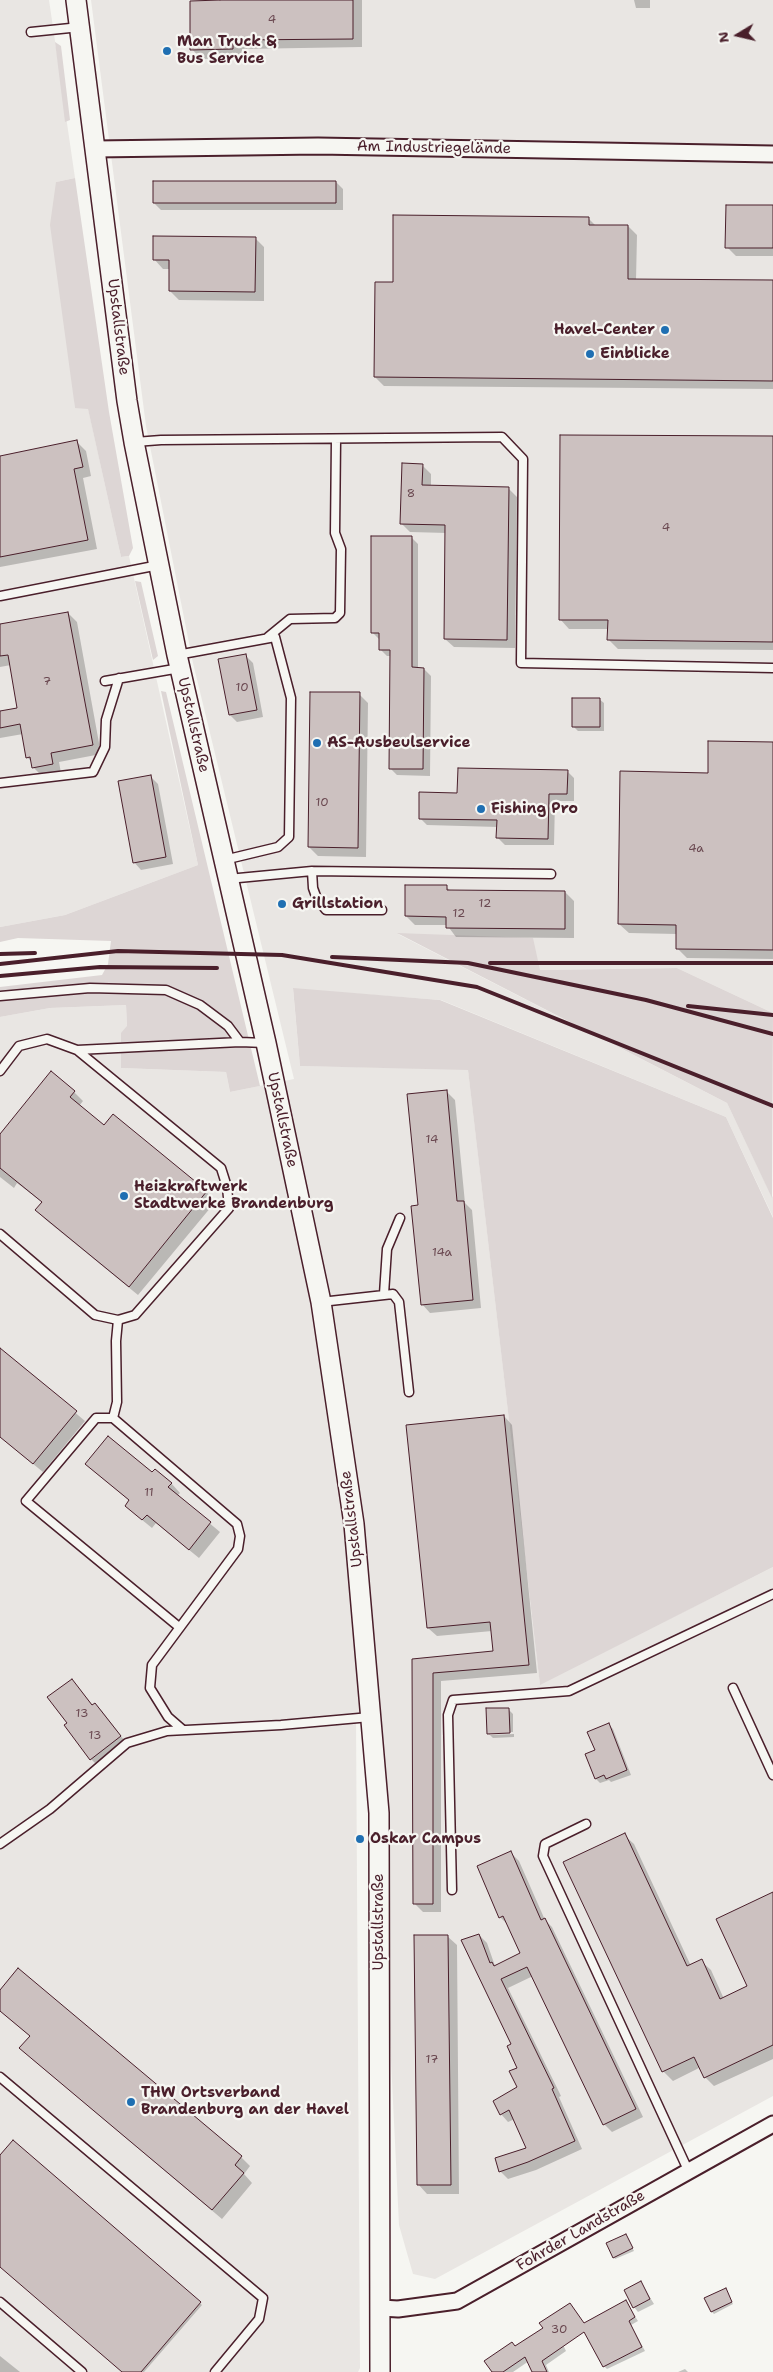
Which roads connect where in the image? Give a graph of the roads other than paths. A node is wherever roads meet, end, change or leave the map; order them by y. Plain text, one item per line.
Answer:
1 (76, 0) edge
2 (80, 27) junction
3 (31, 32) dead end
4 (95, 148) junction
5 (773, 154) edge
6 (336, 440) junction
7 (134, 442) junction
8 (159, 565) junction
9 (0, 596) edge
10 (268, 637) junction
11 (178, 661) junction
12 (773, 668) edge
13 (119, 678) junction
14 (104, 681) dead end
15 (0, 783) edge
16 (224, 860) junction
17 (312, 871) junction
18 (551, 874) dead end
19 (228, 879) junction
20 (382, 910) dead end
21 (0, 996) edge
22 (240, 1042) junction
23 (266, 1043) junction
24 (77, 1050) junction
25 (0, 1071) edge
26 (400, 1218) dead end
27 (0, 1234) edge
28 (384, 1294) junction
29 (321, 1302) junction
30 (118, 1320) junction
31 (409, 1392) dead end
32 (113, 1418) junction
33 (773, 1594) edge
34 (179, 1627) junction
35 (733, 1688) dead end
36 (372, 1717) junction
37 (183, 1730) junction
38 (773, 1775) edge
39 (586, 1824) dead end
40 (0, 1844) edge
41 (452, 1890) dead end
42 (0, 2077) edge
43 (773, 2124) edge
44 (688, 2170) junction
45 (0, 2302) edge
46 (381, 2308) junction
47 (82, 2372) edge
48 (216, 2372) edge
49 (380, 2372) edge

1 - 2 street, Upstallstraße
2 - 3 lane
2 - 4 street, Upstallstraße
4 - 5 street, Am Industriegelände
4 - 7 street, Upstallstraße
6 - 7 lane
6 - 10 lane
6 - 12 lane
7 - 8 street, Upstallstraße
8 - 9 lane
8 - 11 street, Upstallstraße
10 - 11 lane
10 - 16 lane
11 - 13 lane
11 - 16 street, Upstallstraße
13 - 14 lane
13 - 15 lane
16 - 19 street, Upstallstraße
17 - 18 lane
17 - 19 lane
17 - 20 lane
19 - 23 street, Upstallstraße
21 - 22 lane
22 - 23 lane
22 - 24 lane
23 - 29 street, Upstallstraße
24 - 25 lane
24 - 30 lane
26 - 28 lane
27 - 30 lane
28 - 29 lane
28 - 31 lane
29 - 36 street, Upstallstraße
30 - 32 lane
32 - 34 lane
32 - 34 lane
33 - 41 lane
34 - 37 lane
35 - 38 lane
36 - 37 lane
36 - 46 street, Upstallstraße
37 - 40 lane
39 - 44 lane
42 - 48 lane
43 - 44 street, Fohrder Landstraße
44 - 46 street, Fohrder Landstraße
45 - 47 lane
46 - 49 street, Upstallstraße

